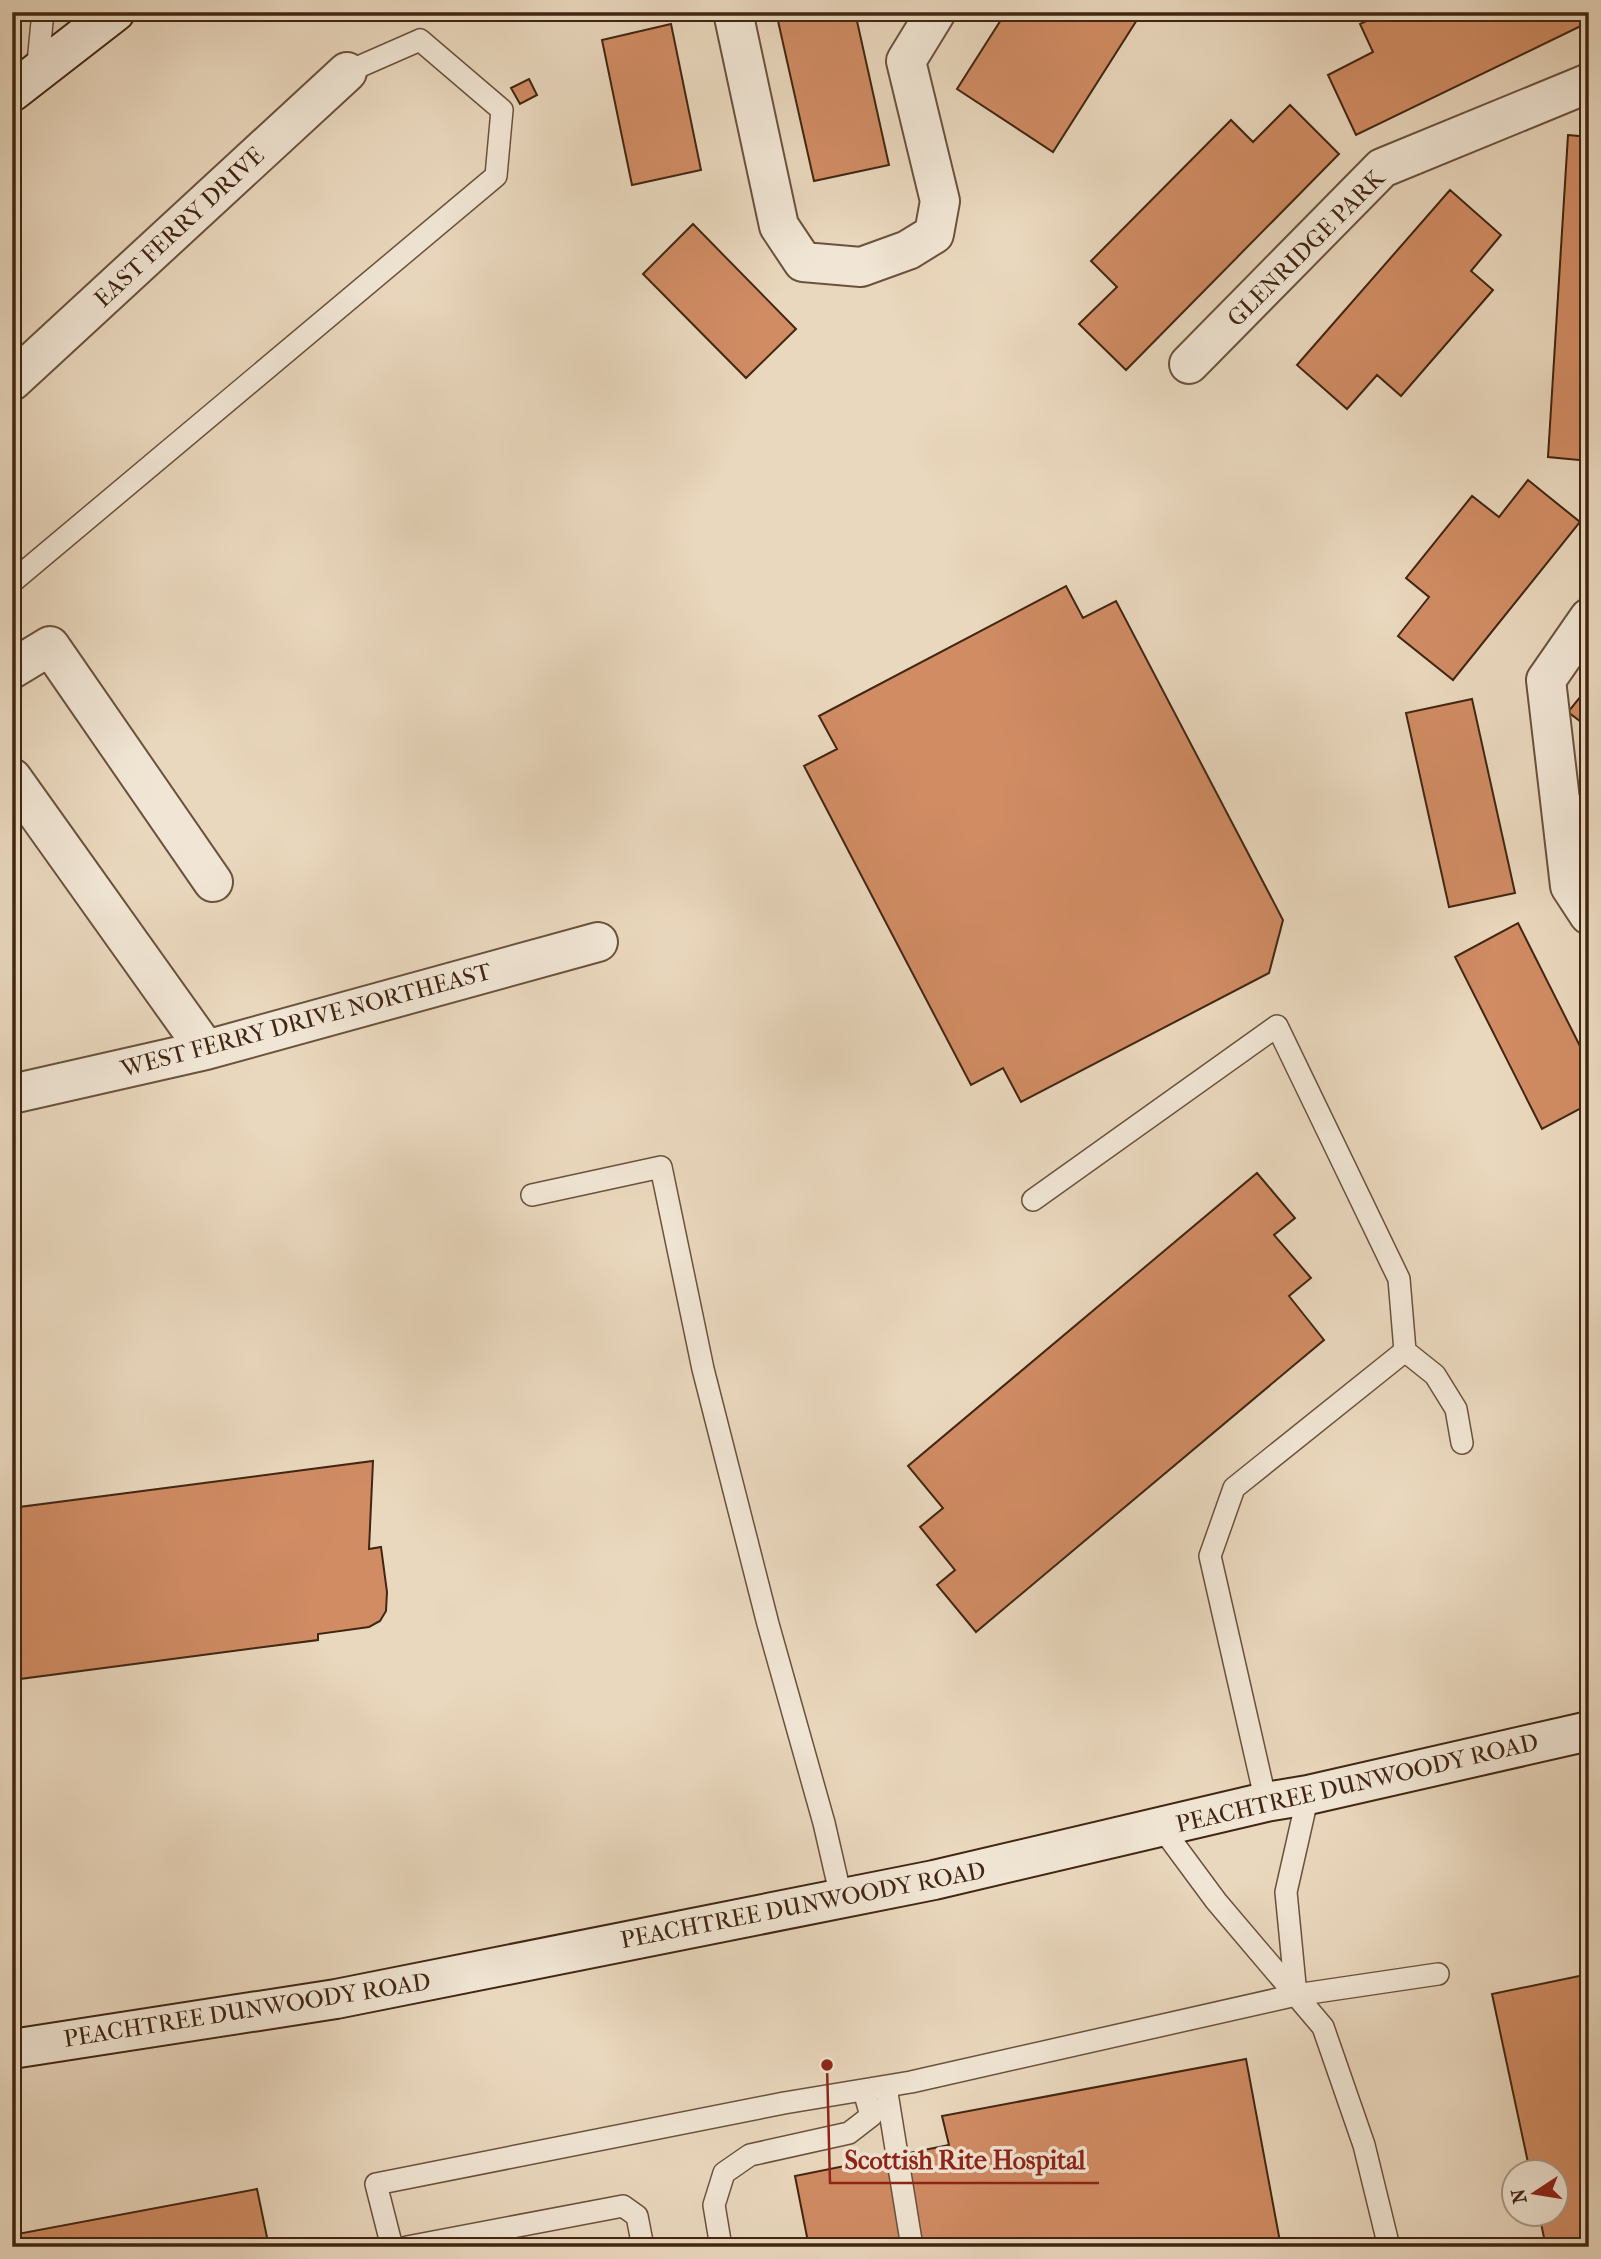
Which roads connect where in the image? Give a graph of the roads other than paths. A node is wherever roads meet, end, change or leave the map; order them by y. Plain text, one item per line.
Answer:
1 (43, 12) edge
2 (114, 12) edge
3 (733, 12) edge
4 (936, 12) edge
5 (347, 72) joint
6 (25, 82) edge
7 (1589, 83) edge
8 (1189, 364) dead end
9 (12, 381) edge
10 (12, 582) edge
11 (1589, 618) edge
12 (12, 669) edge
13 (12, 778) edge
14 (1575, 808) edge
15 (213, 882) dead end
16 (1589, 915) edge
17 (598, 942) dead end
18 (206, 1050) junction
19 (12, 1094) edge
20 (532, 1195) dead end
21 (1033, 1200) dead end
22 (1405, 1352) junction
23 (1462, 1443) dead end
24 (1589, 1731) edge
25 (1308, 1795) junction
26 (1266, 1802) junction
27 (1162, 1828) junction
28 (841, 1897) junction
29 (1438, 1974) dead end
30 (1296, 1995) junction
31 (12, 2049) edge
32 (886, 2087) junction
33 (864, 2091) junction
34 (392, 2247) edge
35 (407, 2247) edge
36 (643, 2247) edge
37 (721, 2247) edge
38 (912, 2247) edge
39 (1389, 2247) edge

1 - 6 lane
2 - 6 street
3 - 4 street
5 - 9 street, EAST FERRY DRIVE
5 - 10 lane
7 - 8 street, GLENRIDGE PARK
11 - 14 street
12 - 15 street
13 - 18 street
14 - 16 street
17 - 18 street, WEST FERRY DRIVE NORTHEAST
18 - 19 street, WEST FERRY DRIVE NORTHEAST
20 - 28 lane
21 - 22 lane
22 - 23 lane
22 - 26 lane
24 - 25 street, PEACHTREE DUNWOODY ROAD
25 - 26 street, PEACHTREE DUNWOODY ROAD
25 - 30 lane
26 - 27 street, PEACHTREE DUNWOODY ROAD
27 - 28 street, PEACHTREE DUNWOODY ROAD
27 - 30 lane
28 - 31 street, PEACHTREE DUNWOODY ROAD
29 - 30 lane
30 - 32 lane
30 - 39 lane
32 - 33 lane
32 - 38 lane
33 - 34 lane
33 - 37 lane
35 - 36 lane

